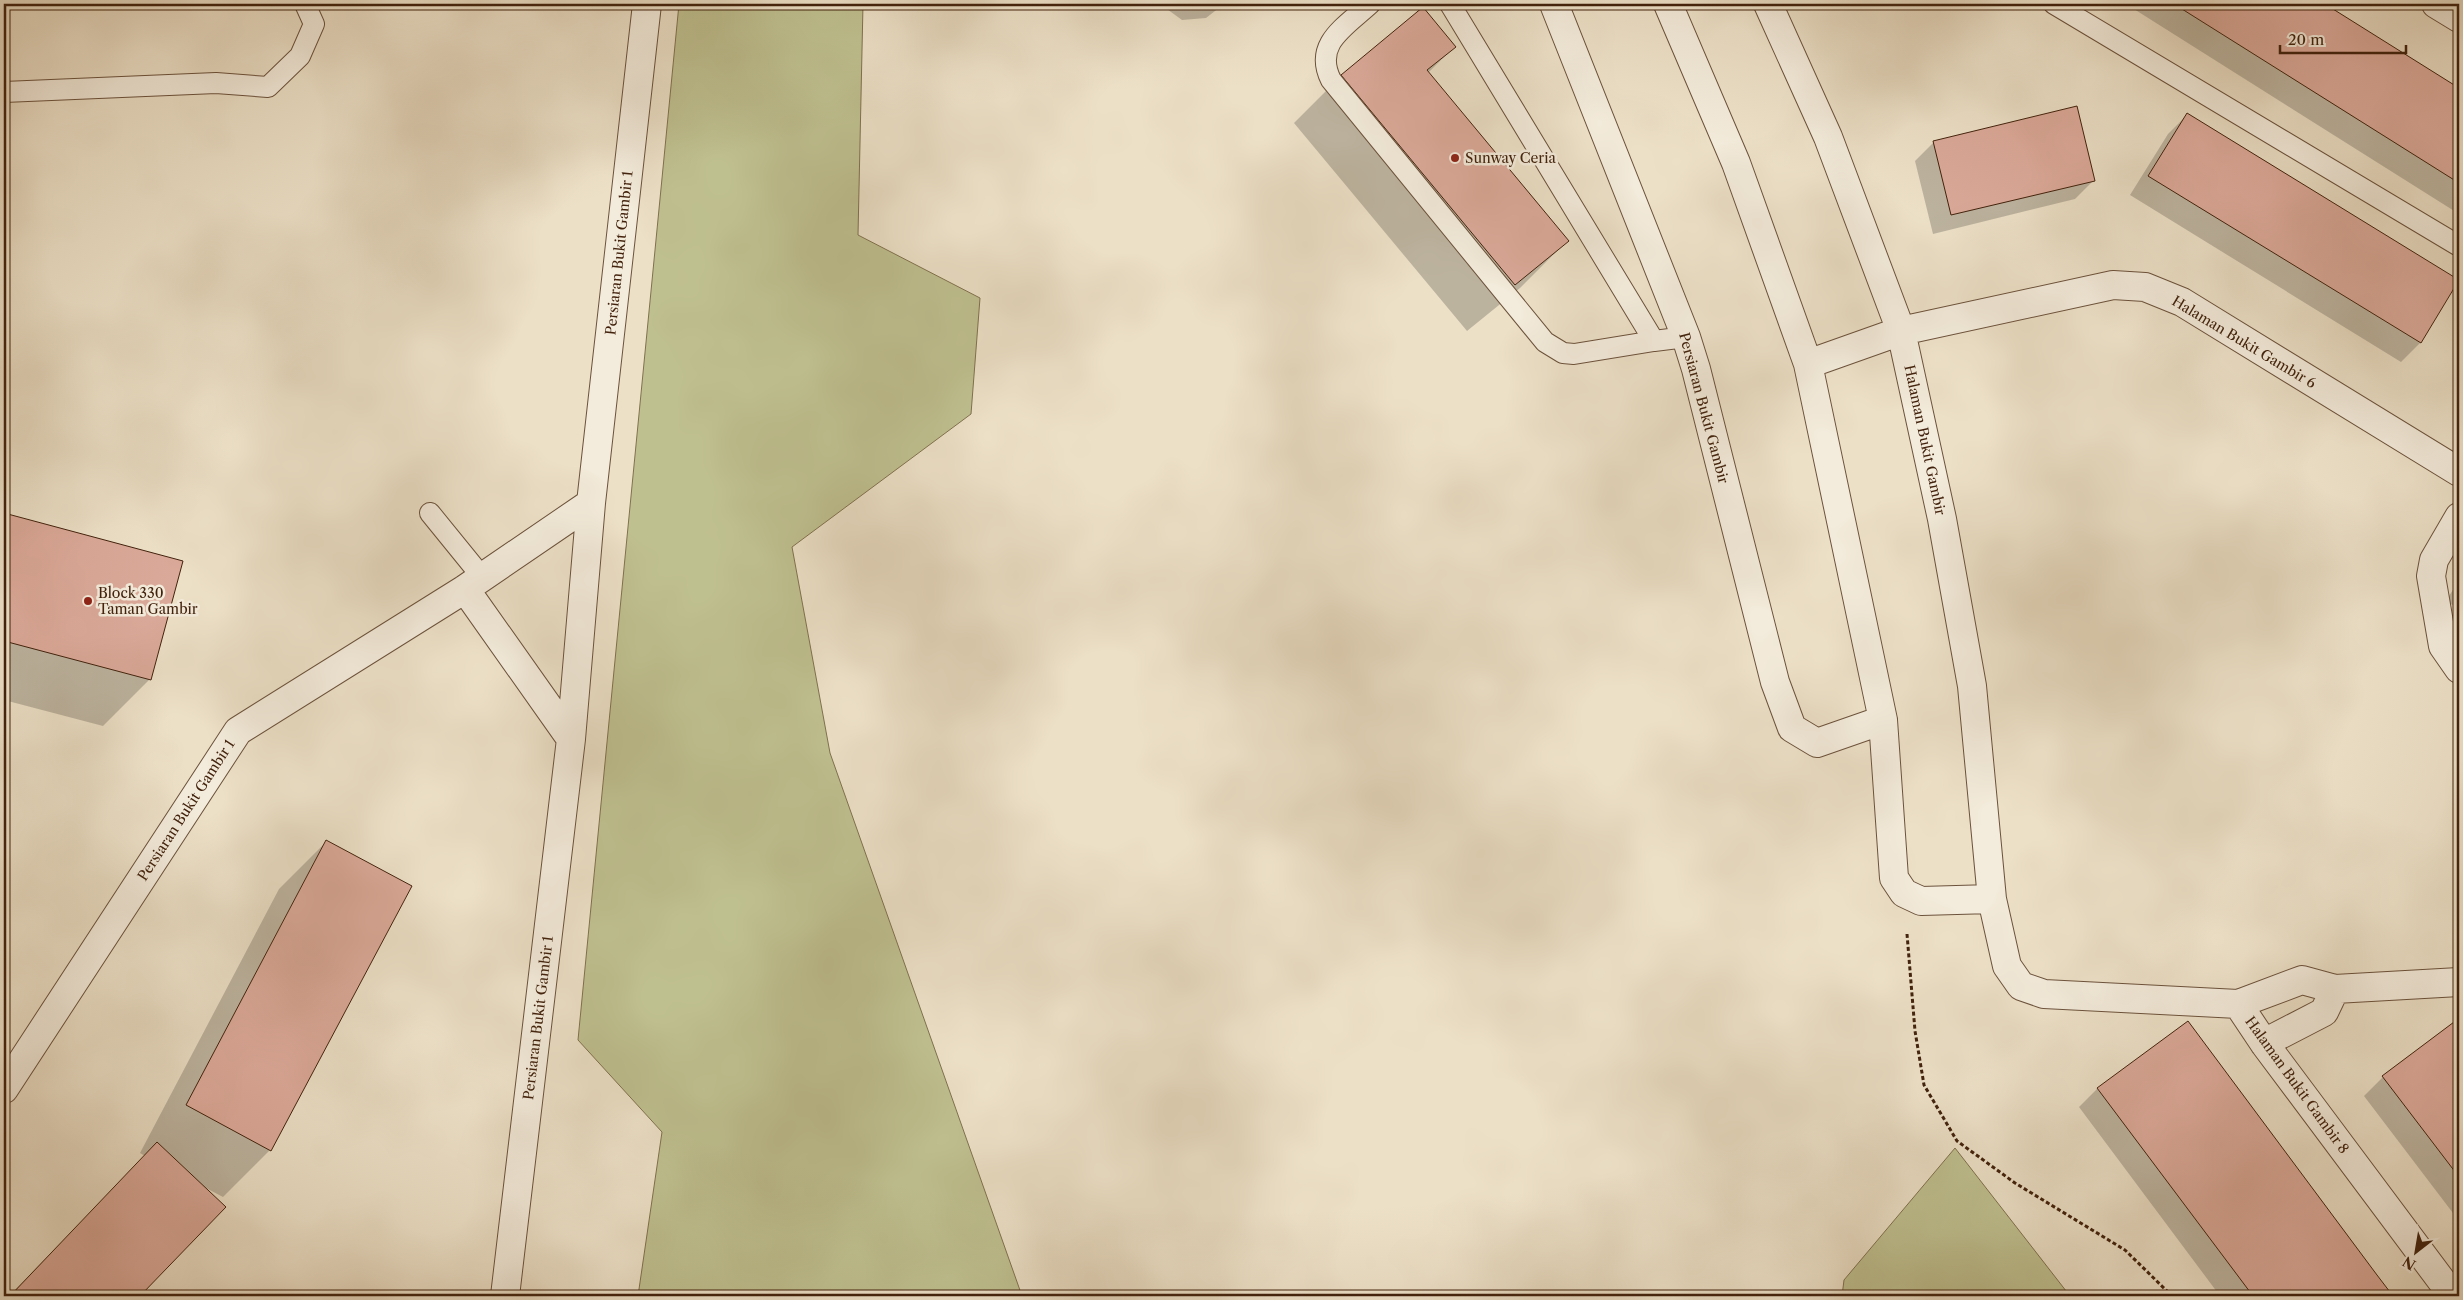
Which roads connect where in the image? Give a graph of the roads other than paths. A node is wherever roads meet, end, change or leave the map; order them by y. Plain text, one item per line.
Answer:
1 (305, 4) edge
2 (647, 4) edge
3 (1370, 4) edge
4 (1450, 4) edge
5 (1554, 4) edge
6 (1668, 4) edge
7 (1768, 4) edge
8 (2054, 4) edge
9 (2436, 4) edge
10 (2459, 18) edge
11 (4, 92) edge
12 (2459, 246) edge
13 (1900, 331) junction
14 (1686, 337) junction
15 (1654, 341) junction
16 (1808, 364) junction
17 (2459, 472) edge
18 (591, 503) junction
19 (430, 513) dead end
20 (2459, 517) edge
21 (474, 583) junction
22 (2459, 669) edge
23 (1883, 720) junction
24 (571, 739) junction
25 (1992, 899) junction
26 (2459, 982) edge
27 (2335, 989) junction
28 (2238, 1004) junction
29 (2264, 1042) junction
30 (4, 1089) edge
31 (505, 1296) edge
32 (2453, 1296) edge

1 - 11 lane
2 - 18 street, Persiaran Bukit Gambir 1
3 - 15 lane
4 - 15 lane
5 - 14 street, Persiaran Bukit Gambir
6 - 16 street
7 - 13 street, Halaman Bukit Gambir
8 - 12 lane
9 - 10 street
13 - 16 street, Halaman Bukit Gambir 6
13 - 17 street, Halaman Bukit Gambir 6
13 - 25 street, Halaman Bukit Gambir
14 - 15 lane
14 - 23 street, Persiaran Bukit Gambir
16 - 23 street
18 - 21 street, Persiaran Bukit Gambir 1
18 - 24 street, Persiaran Bukit Gambir 1
19 - 21 lane
20 - 22 street
21 - 24 street
21 - 30 street, Persiaran Bukit Gambir 1
23 - 25 street
24 - 31 street, Persiaran Bukit Gambir 1
25 - 28 street, Halaman Bukit Gambir 8
26 - 27 street
27 - 28 street
27 - 29 street
28 - 29 street, Halaman Bukit Gambir 8
29 - 32 street, Halaman Bukit Gambir 8

